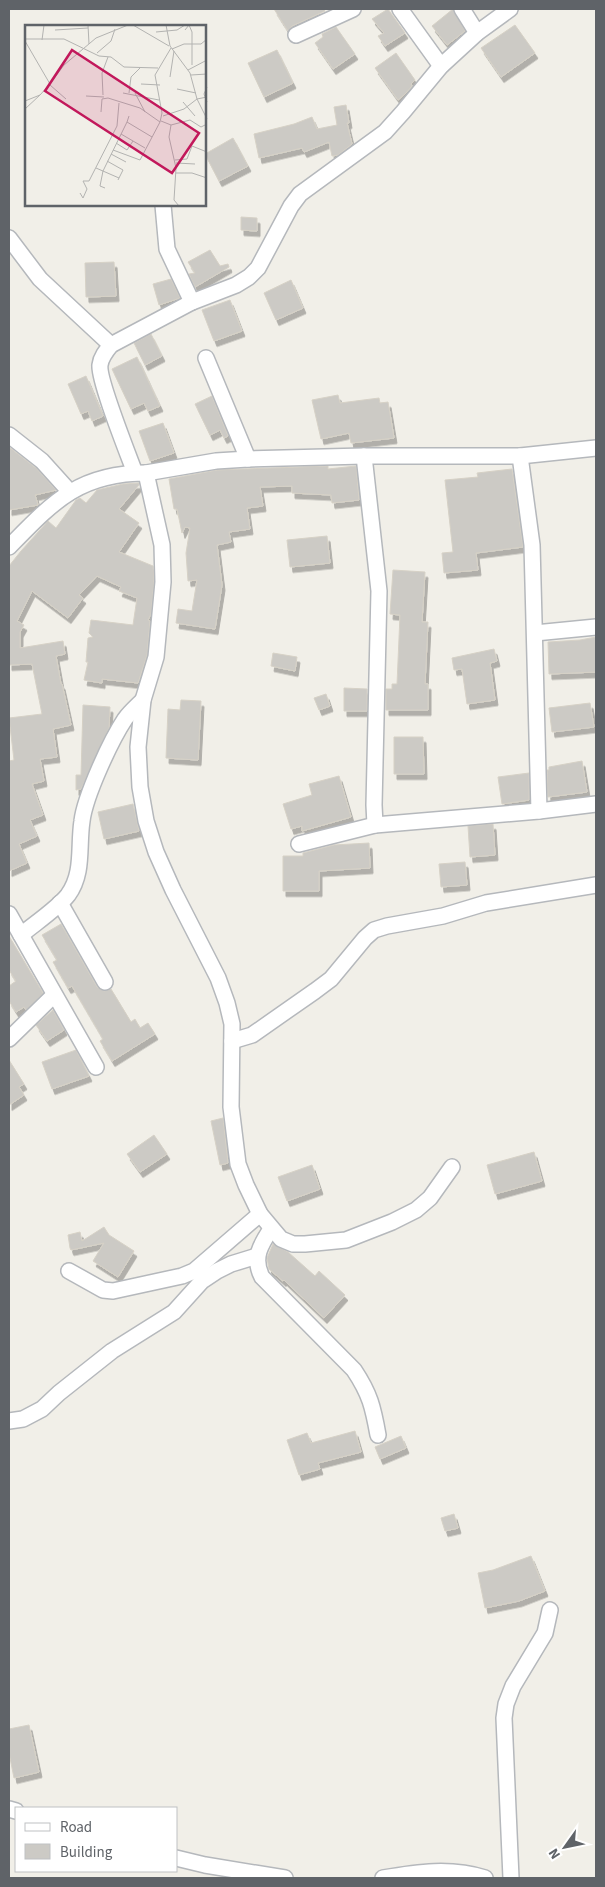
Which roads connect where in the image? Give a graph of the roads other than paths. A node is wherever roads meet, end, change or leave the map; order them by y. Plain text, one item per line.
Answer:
1 (354, 9) edge
2 (400, 9) edge
3 (462, 9) edge
4 (510, 9) edge
5 (477, 33) junction
6 (296, 35) dead end
7 (440, 66) junction
8 (163, 206) edge
9 (9, 238) edge
10 (192, 302) junction
11 (111, 344) junction
12 (206, 358) dead end
13 (9, 435) edge
14 (596, 448) edge
15 (364, 456) junction
16 (520, 456) junction
17 (248, 459) junction
18 (140, 473) junction
19 (70, 492) junction
20 (9, 547) edge
21 (596, 627) edge
22 (535, 633) junction
23 (143, 700) junction
24 (596, 804) edge
25 (539, 811) junction
26 (375, 825) junction
27 (299, 844) dead end
28 (596, 886) edge
29 (60, 903) junction
30 (9, 914) edge
31 (21, 934) junction
32 (105, 982) dead end
33 (54, 995) junction
34 (9, 1039) edge
35 (232, 1041) junction
36 (96, 1067) dead end
37 (452, 1166) dead end
38 (260, 1214) junction
39 (272, 1229) junction
40 (257, 1256) junction
41 (69, 1271) dead end
42 (9, 1421) edge
43 (378, 1435) dead end
44 (550, 1610) dead end
45 (178, 1858) edge
46 (284, 1878) edge
47 (383, 1878) edge
48 (485, 1878) edge
49 (511, 1878) edge

1 - 6 street
2 - 7 street
3 - 5 street
4 - 5 street
5 - 7 street
7 - 10 street
8 - 10 street
9 - 11 street
10 - 11 street
11 - 18 street
12 - 17 street
13 - 19 street
14 - 16 street
15 - 16 street
15 - 17 street
15 - 26 street
16 - 22 street
17 - 18 street
18 - 19 street
18 - 23 street
19 - 20 street
21 - 22 street
22 - 25 street
23 - 29 street
23 - 35 street
24 - 25 street
25 - 26 street
26 - 27 street
28 - 35 street
29 - 31 street
29 - 32 street
30 - 31 street
31 - 33 street
33 - 34 street
33 - 36 street
35 - 38 street
37 - 39 street
38 - 39 street
38 - 41 street
39 - 40 street
40 - 42 street
40 - 43 street
44 - 49 street
45 - 46 street
47 - 48 street

